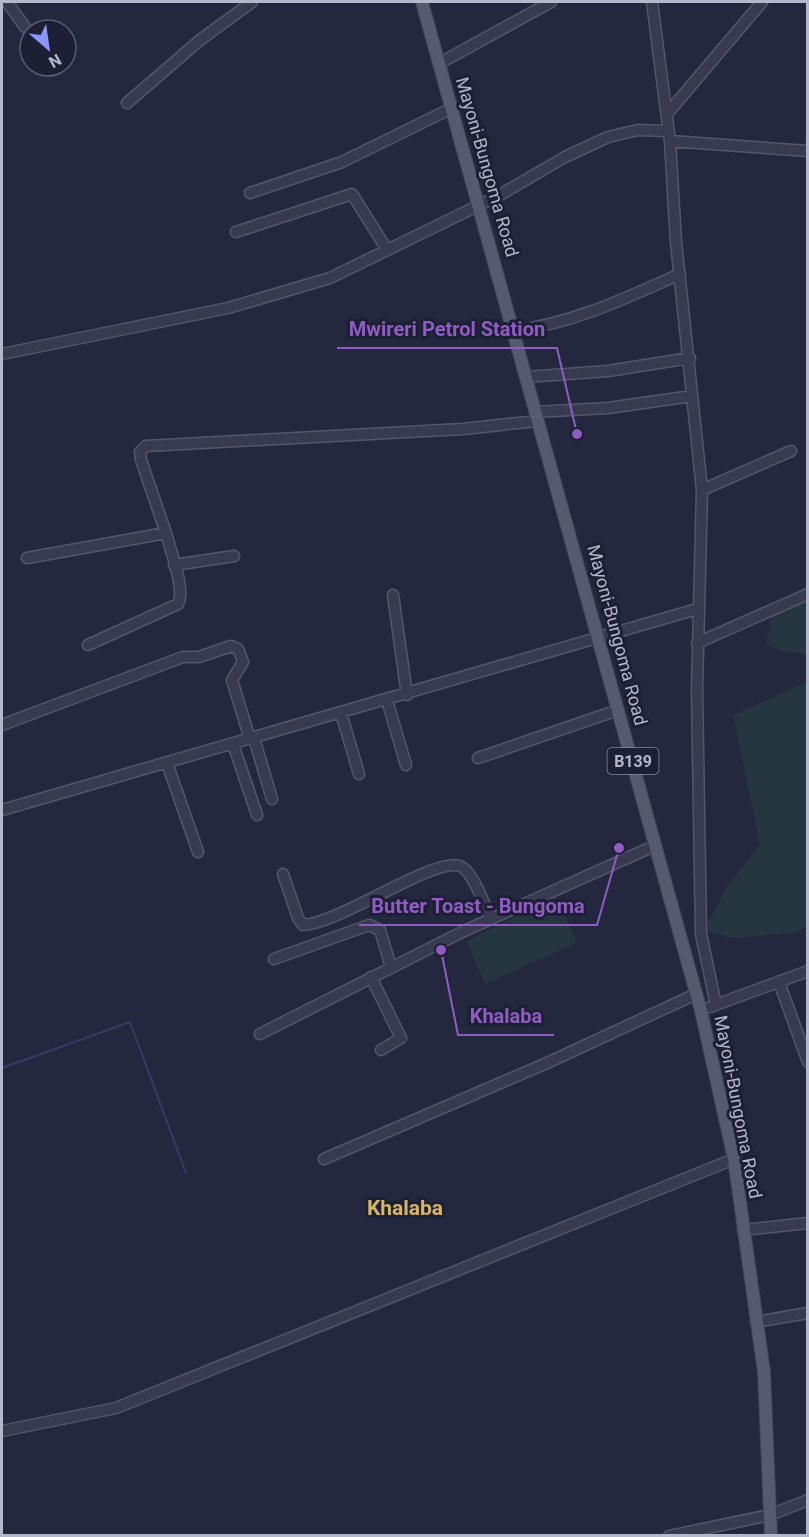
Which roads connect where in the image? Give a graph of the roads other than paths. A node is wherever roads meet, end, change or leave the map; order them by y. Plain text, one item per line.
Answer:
1 (7, 2) edge
2 (252, 2) edge
3 (422, 2) edge
4 (552, 2) edge
5 (652, 2) edge
6 (762, 2) edge
7 (19, 18) edge
8 (440, 63) junction
9 (127, 103) dead end
10 (450, 109) junction
11 (667, 114) junction
12 (669, 136) junction
13 (807, 151) edge
14 (250, 193) dead end
15 (477, 206) junction
16 (236, 232) dead end
17 (386, 249) junction
18 (680, 274) junction
19 (513, 331) junction
20 (2, 354) edge
21 (690, 358) junction
22 (526, 377) junction
23 (692, 396) junction
24 (536, 416) junction
25 (791, 451) dead end
26 (702, 490) junction
27 (166, 533) junction
28 (234, 556) dead end
29 (27, 558) dead end
30 (174, 564) junction
31 (807, 594) edge
32 (393, 595) dead end
33 (697, 609) junction
34 (596, 638) junction
35 (698, 643) junction
36 (88, 645) dead end
37 (407, 695) junction
38 (387, 700) junction
39 (618, 710) junction
40 (341, 713) junction
41 (2, 724) edge
42 (252, 739) junction
43 (233, 744) junction
44 (478, 758) dead end
45 (167, 763) junction
46 (406, 765) dead end
47 (359, 774) dead end
48 (272, 799) dead end
49 (2, 810) edge
50 (257, 815) dead end
51 (654, 846) junction
52 (198, 852) dead end
53 (283, 874) dead end
54 (490, 920) junction
55 (274, 959) dead end
56 (391, 967) junction
57 (807, 971) edge
58 (371, 977) junction
59 (779, 982) junction
60 (696, 994) junction
61 (716, 1005) junction
62 (701, 1011) junction
63 (260, 1034) dead end
64 (381, 1050) dead end
65 (807, 1062) edge
66 (324, 1158) dead end
67 (734, 1159) junction
68 (807, 1223) edge
69 (743, 1230) junction
70 (807, 1313) edge
71 (756, 1323) junction
72 (2, 1431) edge
73 (807, 1500) edge
74 (770, 1515) junction
75 (696, 1532) edge
76 (669, 1536) edge
77 (771, 1536) edge

1 - 7 street
2 - 9 street
3 - 8 main road, Mayoni-Bungoma Road / B139
4 - 8 street
5 - 11 street
6 - 11 street
8 - 10 main road, Mayoni-Bungoma Road / B139
10 - 14 street
10 - 15 main road, Mayoni-Bungoma Road / B139
11 - 12 street
12 - 13 street
12 - 15 street
12 - 18 street
15 - 17 street
15 - 19 main road, Mayoni-Bungoma Road / B139
16 - 17 street
17 - 20 street
18 - 19 street
18 - 21 street
19 - 22 main road, Mayoni-Bungoma Road / B139
21 - 22 street
21 - 23 street
22 - 24 main road, Mayoni-Bungoma Road / B139
23 - 24 street
23 - 26 street
24 - 27 street
24 - 34 main road, Mayoni-Bungoma Road / B139
25 - 26 street
26 - 33 street
27 - 29 street
27 - 30 street
28 - 30 street
30 - 36 street
31 - 35 street
32 - 37 street
33 - 34 street
33 - 35 street
34 - 37 street
34 - 39 main road, Mayoni-Bungoma Road / B139
35 - 61 street
37 - 38 street
38 - 40 street
38 - 46 street
39 - 44 street
39 - 51 main road, Mayoni-Bungoma Road / B139
40 - 42 street
40 - 47 street
41 - 42 street
42 - 43 street
42 - 48 street
43 - 45 street
43 - 50 street
45 - 49 street
45 - 52 street
51 - 54 street
51 - 60 main road, Mayoni-Bungoma Road / B139
53 - 54 street
54 - 56 street
55 - 56 street
56 - 58 street
57 - 59 street
58 - 63 street
58 - 64 street
59 - 61 street
59 - 65 street
60 - 62 main road, Mayoni-Bungoma Road / B139
60 - 66 street
61 - 62 street
62 - 67 main road, Mayoni-Bungoma Road / B139
67 - 69 main road, Mayoni-Bungoma Road / B139
67 - 72 street
68 - 69 street
69 - 71 main road, Mayoni-Bungoma Road / B139
70 - 71 street
71 - 74 main road, Mayoni-Bungoma Road / B139
73 - 74 street
74 - 75 street
74 - 77 main road, Mayoni-Bungoma Road / B139
75 - 76 street

